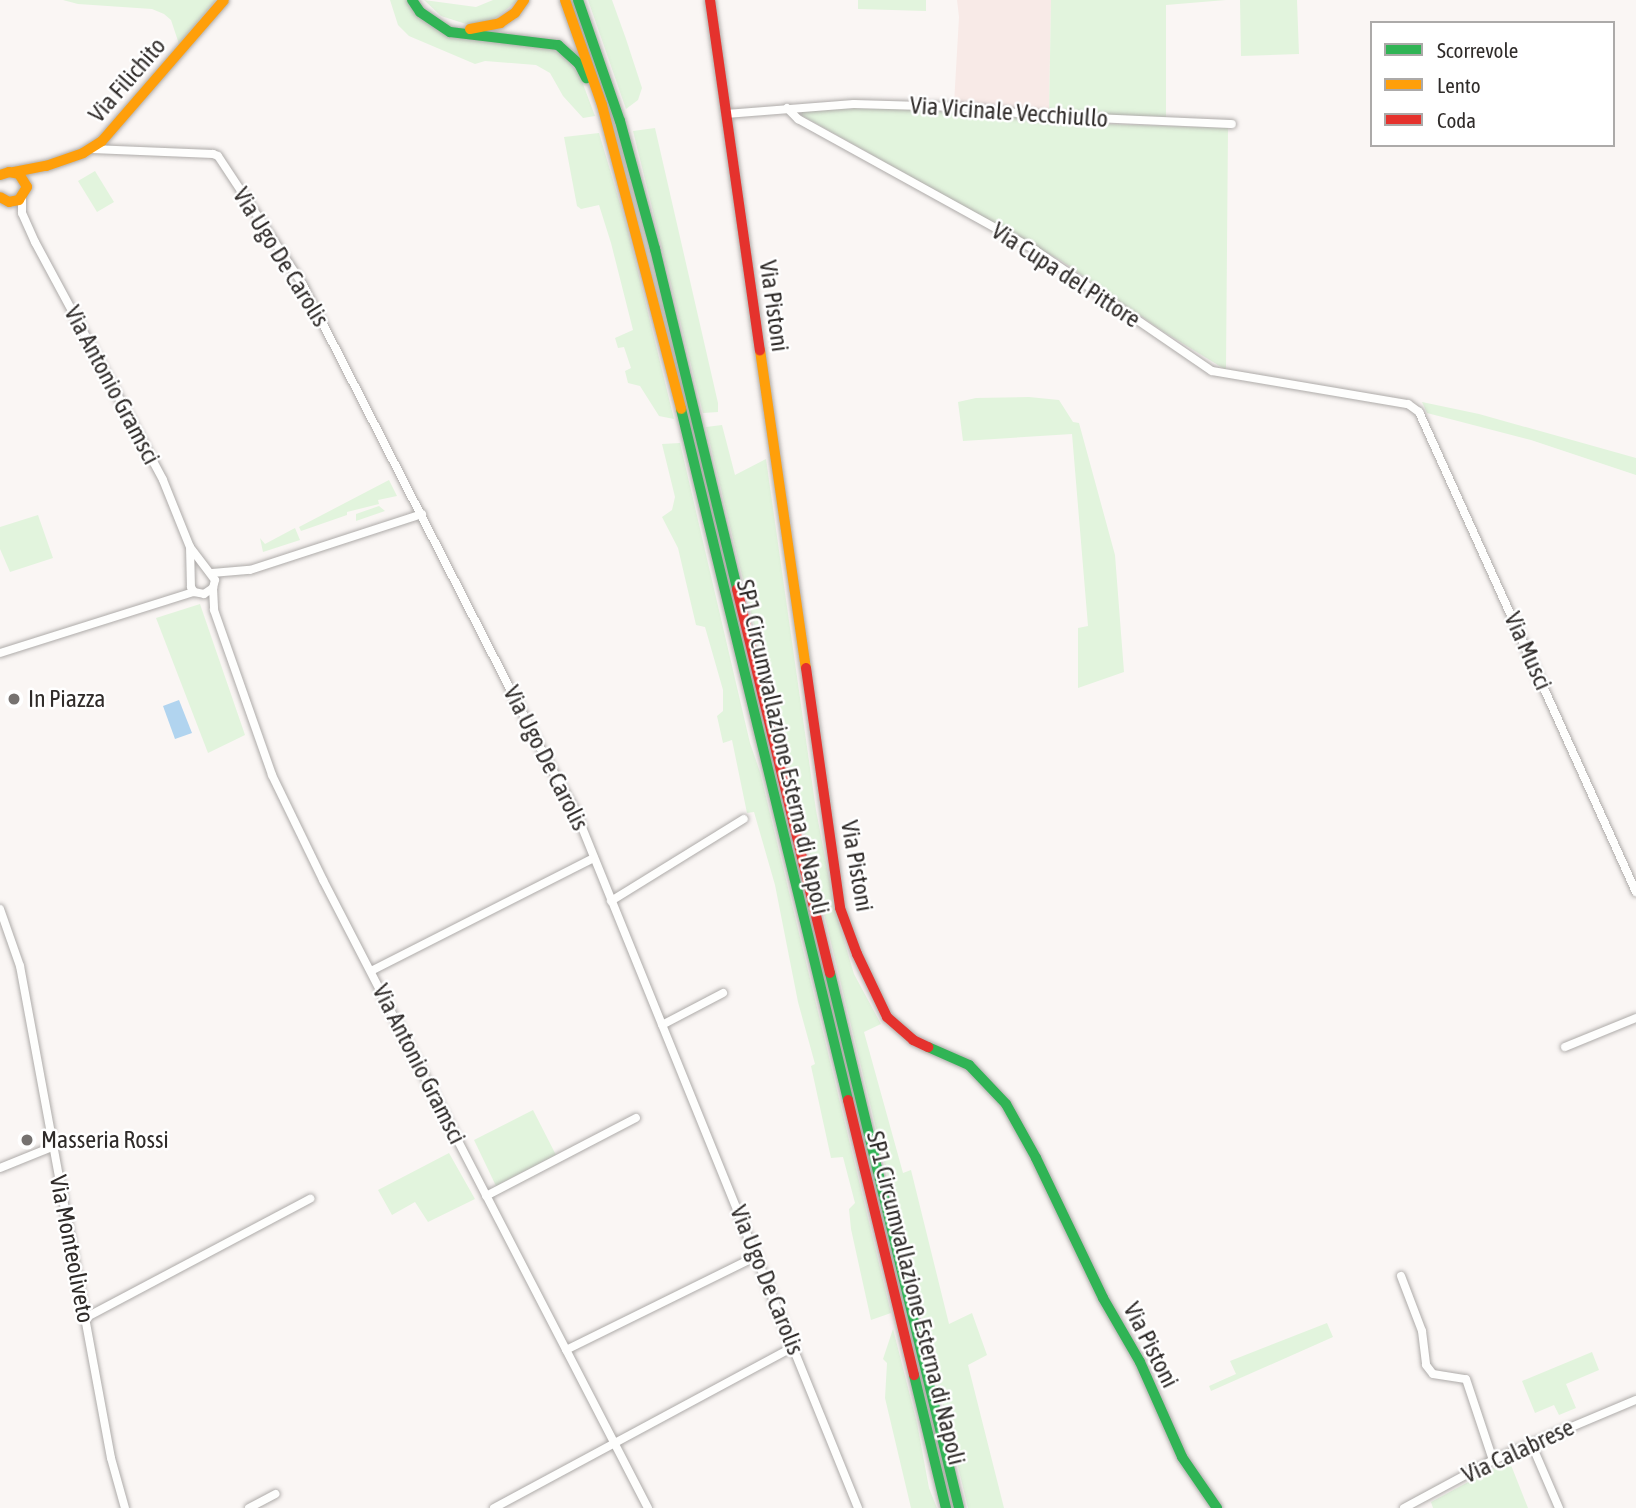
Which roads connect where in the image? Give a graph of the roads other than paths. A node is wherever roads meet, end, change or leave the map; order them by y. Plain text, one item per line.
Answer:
1 (224, 0) edge
2 (412, 0) edge
3 (420, 0) edge
4 (524, 0) edge
5 (565, 0) edge
6 (578, 0) edge
7 (710, 0) edge
8 (602, 105) junction
9 (787, 108) junction
10 (726, 114) junction
11 (1232, 124) dead end
12 (92, 149) junction
13 (46, 166) junction
14 (4, 175) edge
15 (27, 187) junction
16 (22, 198) junction
17 (3, 199) edge
18 (27, 226) junction
19 (1419, 412) joint
20 (422, 514) junction
21 (190, 547) junction
22 (210, 571) junction
23 (231, 573) junction
24 (194, 586) junction
25 (214, 586) junction
26 (214, 610) junction
27 (0, 653) edge
28 (744, 819) dead end
29 (594, 858) junction
30 (1636, 892) edge
31 (611, 901) junction
32 (0, 909) edge
33 (371, 971) junction
34 (723, 993) dead end
35 (1636, 1018) edge
36 (662, 1025) junction
37 (1565, 1047) dead end
38 (636, 1118) dead end
39 (52, 1147) junction
40 (0, 1168) edge
41 (486, 1196) junction
42 (310, 1199) dead end
43 (757, 1256) junction
44 (1401, 1276) dead end
45 (85, 1318) junction
46 (566, 1350) junction
47 (788, 1350) dead end
48 (1636, 1400) edge
49 (1531, 1443) junction
50 (615, 1444) junction
51 (1493, 1460) junction
52 (275, 1494) dead end
53 (125, 1508) edge
54 (249, 1508) edge
55 (494, 1508) edge
56 (648, 1508) edge
57 (858, 1508) edge
58 (946, 1508) edge
59 (959, 1508) edge
60 (1217, 1508) edge
61 (1404, 1508) edge
62 (1559, 1508) edge

1 - 12 main road, Via Filichito
2 - 8 main road
3 - 4 main road
5 - 8 main road, SP1 Circumvallazione Esterna di Napoli
6 - 59 main road, SP1 Circumvallazione Esterna di Napoli
7 - 10 main road, Via Pistoni
8 - 58 main road, SP1 Circumvallazione Esterna di Napoli
9 - 10 street
9 - 11 street, Via Vicinale Vecchiullo
9 - 19 street, Via Cupa del Pittore
10 - 60 main road, Via Pistoni
12 - 13 main road, Via Filichito
12 - 20 street, Via Ugo De Carolis
13 - 14 main road, Via Filichito
13 - 15 main road, Via Filichito
14 - 15 main road
15 - 16 main road, Via Filichito
16 - 17 main road
16 - 18 street, Via Antonio Gramsci
17 - 18 street, Via Antonio Gramsci
18 - 21 street, Via Antonio Gramsci
19 - 30 street, Via Musci
20 - 23 street
20 - 29 street, Via Ugo De Carolis
21 - 22 street, Via Antonio Gramsci
21 - 24 street, Via Antonio Gramsci
22 - 23 street
22 - 24 street
22 - 25 street, Via Antonio Gramsci
23 - 25 street
24 - 25 street
24 - 26 street, Via Antonio Gramsci
24 - 27 street
25 - 26 street, Via Antonio Gramsci
26 - 33 street, Via Antonio Gramsci
28 - 31 street
29 - 31 street, Via Ugo De Carolis
29 - 33 street
31 - 36 street, Via Ugo De Carolis
32 - 39 street, Via Monteoliveto
33 - 41 street, Via Antonio Gramsci
34 - 36 street
35 - 37 street
36 - 43 street, Via Ugo De Carolis
38 - 41 street
39 - 40 street
39 - 45 street, Via Monteoliveto
41 - 46 street, Via Antonio Gramsci
42 - 45 street
43 - 46 street
43 - 57 street, Via Ugo De Carolis
44 - 51 street
45 - 53 street, Via Monteoliveto
46 - 50 street, Via Antonio Gramsci
47 - 50 street
48 - 49 street, Via Calabrese
49 - 51 street, Via Calabrese
49 - 62 street
50 - 55 street
50 - 56 street, Via Antonio Gramsci
51 - 61 street, Via Calabrese
52 - 54 street

